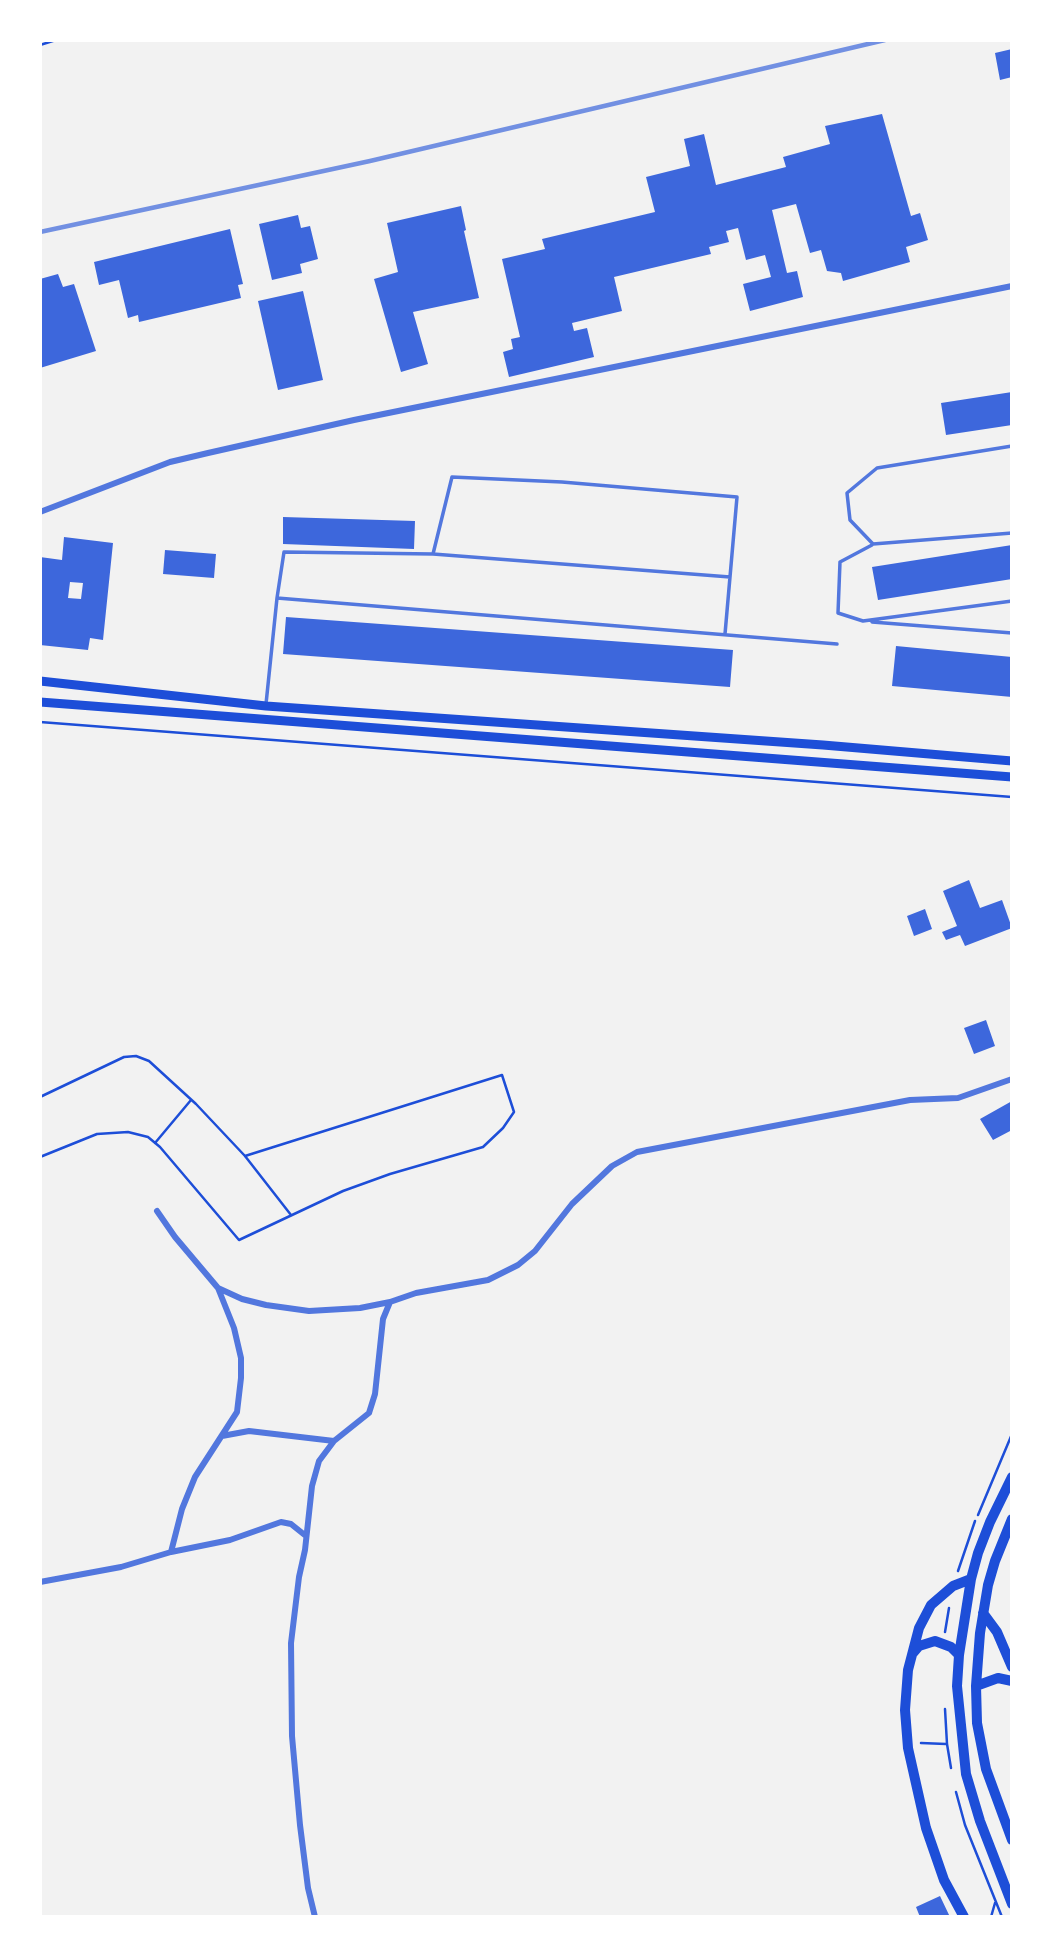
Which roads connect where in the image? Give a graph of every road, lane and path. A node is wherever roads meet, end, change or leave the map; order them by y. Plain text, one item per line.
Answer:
1 (56, 40) edge
2 (40, 45) edge
3 (1012, 286) edge
4 (1012, 446) edge
5 (40, 512) edge
6 (1012, 533) edge
7 (873, 544) junction
8 (433, 554) junction
9 (730, 577) junction
10 (277, 598) junction
11 (1012, 601) edge
12 (863, 621) junction
13 (1012, 633) edge
14 (725, 634) junction
15 (837, 644) dead end
16 (40, 681) edge
17 (40, 702) edge
18 (266, 706) junction
19 (40, 722) edge
20 (1012, 761) edge
21 (1012, 777) edge
22 (1012, 797) edge
23 (1012, 1079) edge
24 (40, 1097) edge
25 (191, 1100) junction
26 (155, 1143) junction
27 (245, 1156) junction
28 (40, 1157) edge
29 (157, 1211) dead end
30 (291, 1214) junction
31 (218, 1288) junction
32 (390, 1302) junction
33 (222, 1436) junction
34 (334, 1441) junction
35 (1012, 1477) edge
36 (1012, 1519) edge
37 (306, 1536) junction
38 (171, 1552) junction
39 (971, 1579) junction
40 (40, 1582) edge
41 (983, 1613) junction
42 (911, 1655) junction
43 (959, 1655) junction
44 (1012, 1667) edge
45 (1012, 1681) edge
46 (976, 1686) junction
47 (947, 1744) dead end
48 (908, 1748) junction
49 (1012, 1840) edge
50 (1011, 1903) edge
51 (315, 1917) edge
52 (964, 1917) edge
53 (991, 1917) edge
54 (1002, 1917) edge

1 - 2 path
3 - 5 street
4 - 7 lane
6 - 7 lane
7 - 12 lane
8 - 9 lane
8 - 9 lane
8 - 10 lane
9 - 14 lane
10 - 14 lane
10 - 18 lane
11 - 12 lane
12 - 13 lane
14 - 15 lane
16 - 18 main road
17 - 21 main road
18 - 20 main road
19 - 22 path
23 - 32 street
24 - 25 path
25 - 26 path
25 - 27 path
26 - 28 path
26 - 30 path
27 - 30 path
27 - 30 path
29 - 31 street
31 - 32 street
31 - 33 street
32 - 34 street
33 - 34 street
33 - 38 street
34 - 37 street
35 - 39 main road
36 - 41 main road
37 - 38 street
37 - 51 street
38 - 40 street
39 - 42 main road
39 - 43 main road
41 - 44 main road
41 - 46 main road
42 - 43 main road
42 - 48 main road
43 - 50 main road
45 - 46 main road
46 - 49 main road
47 - 48 path
48 - 52 main road
53 - 54 path

